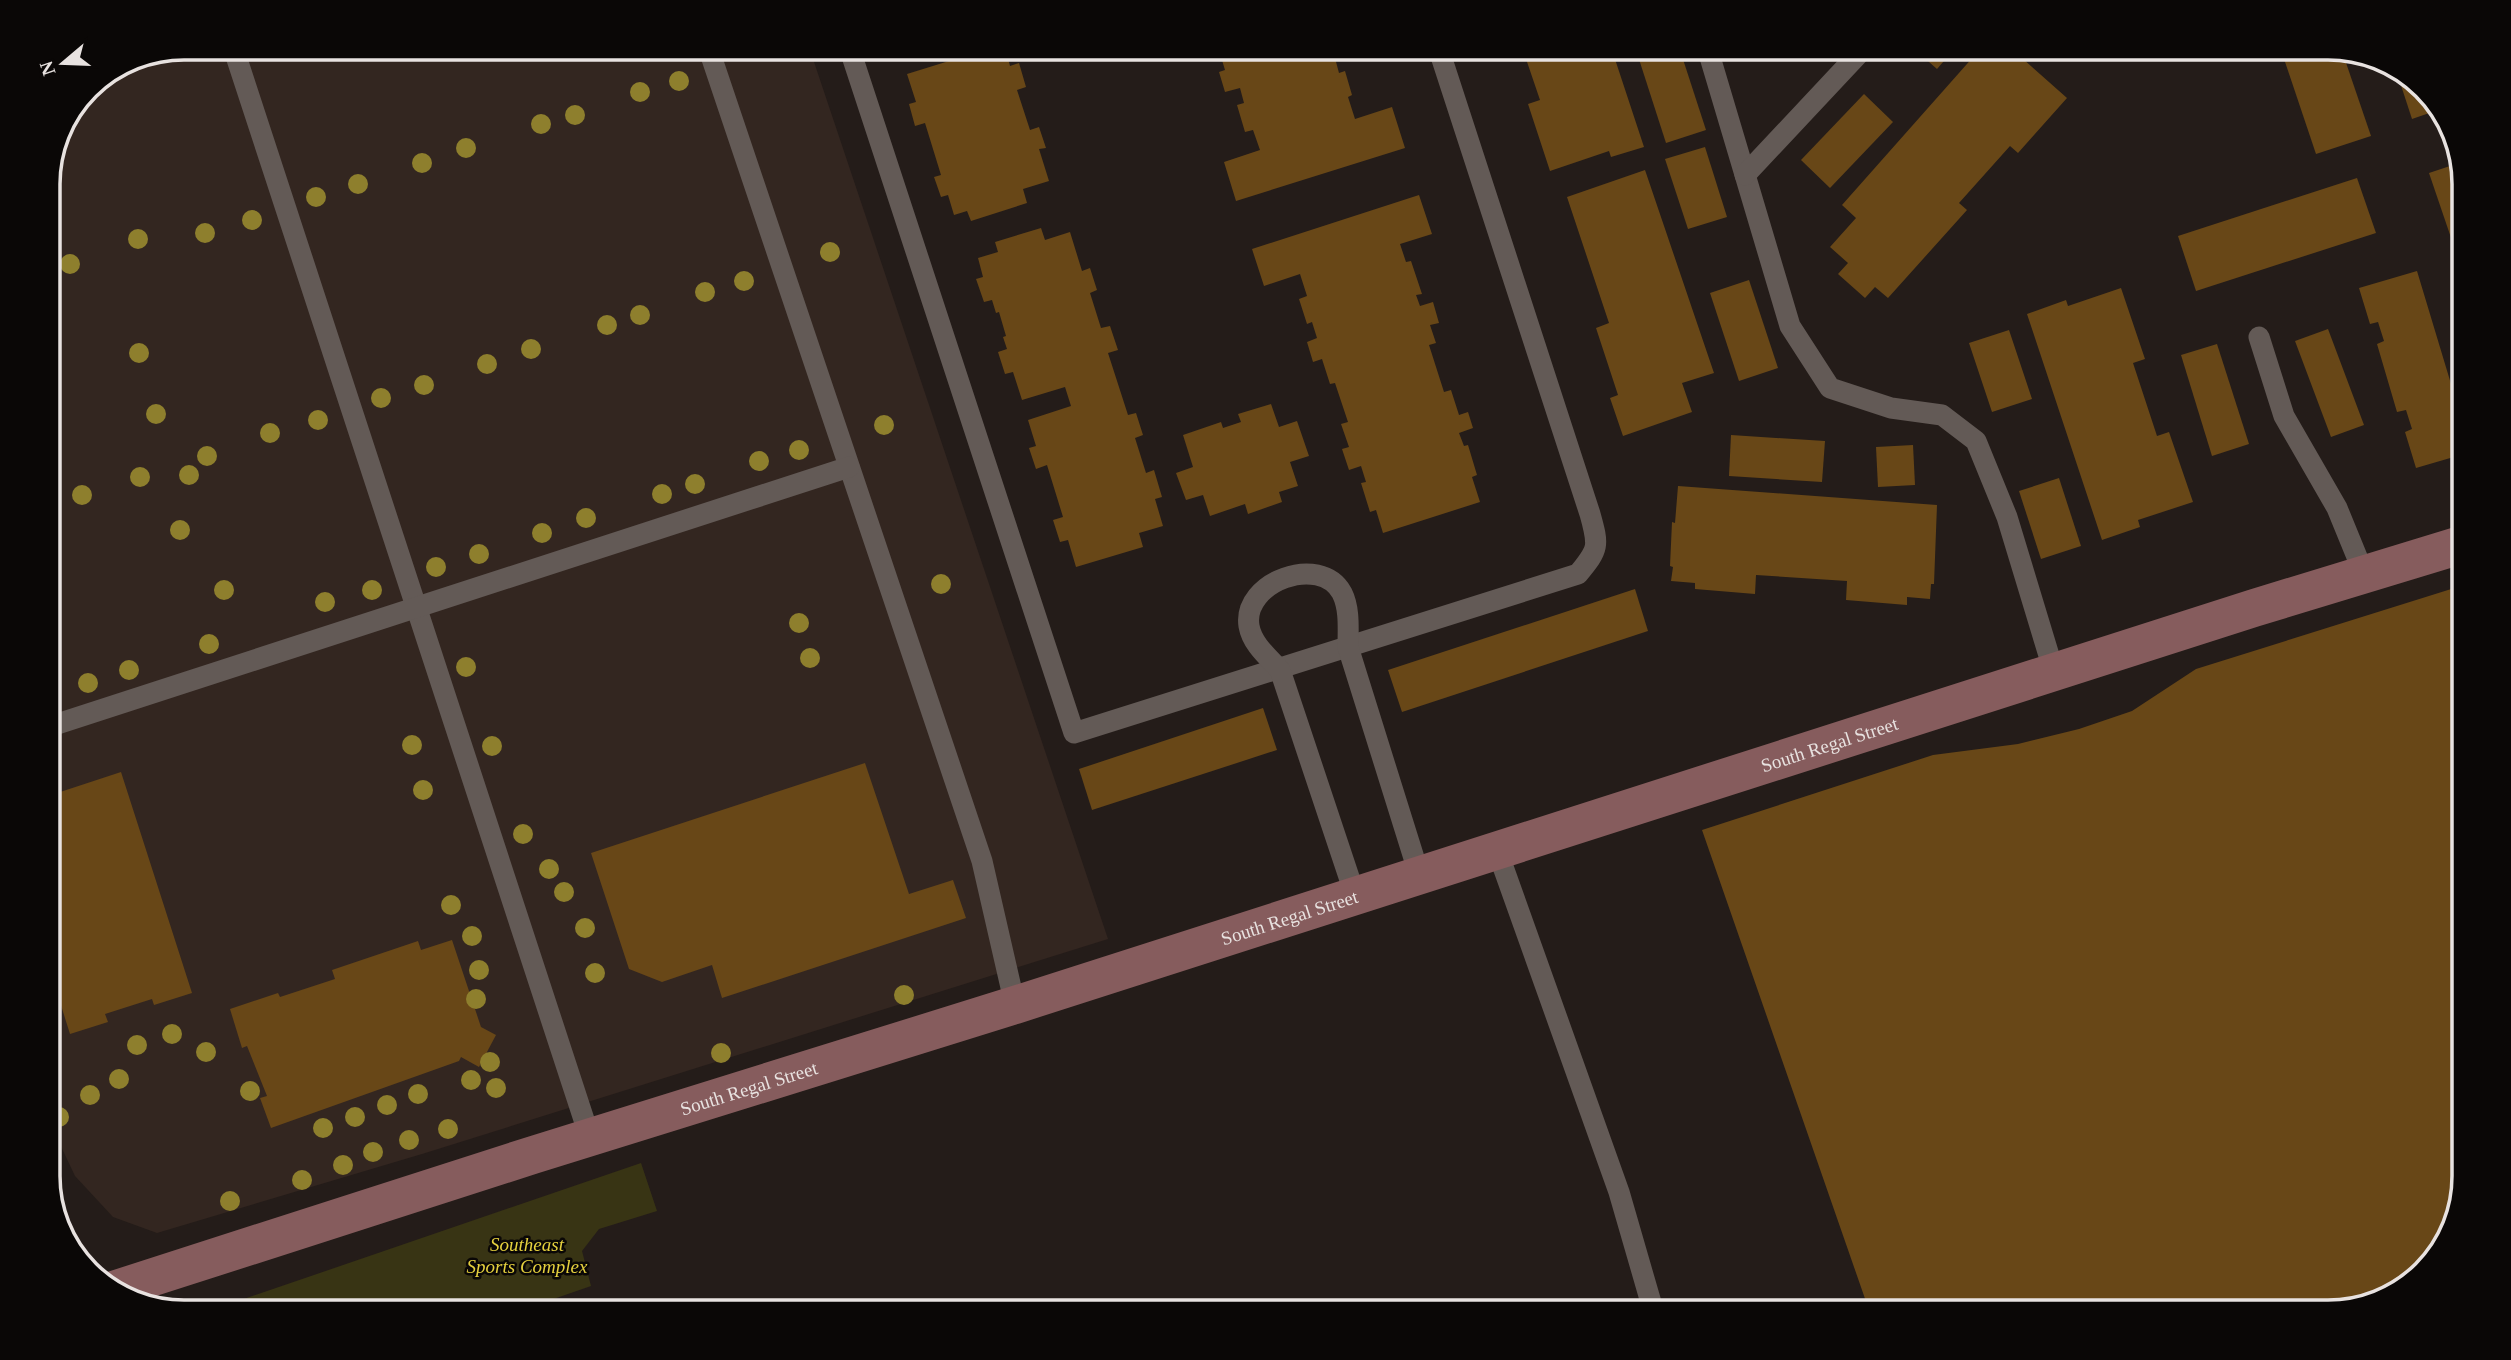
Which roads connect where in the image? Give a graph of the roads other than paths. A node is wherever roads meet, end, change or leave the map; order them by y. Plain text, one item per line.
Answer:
1 (237, 60) edge
2 (712, 60) edge
3 (853, 60) edge
4 (1442, 60) edge
5 (1711, 60) edge
6 (1853, 60) edge
7 (1745, 175) junction
8 (2259, 337) dead end
9 (849, 467) junction
10 (2451, 548) edge
11 (2364, 574) junction
12 (416, 608) junction
13 (1348, 647) junction
14 (1280, 670) junction
15 (2054, 672) junction
16 (60, 723) edge
17 (1497, 850) junction
18 (1419, 874) junction
19 (1355, 895) junction
20 (1014, 1005) junction
21 (590, 1138) junction
22 (126, 1286) edge
23 (1650, 1300) edge

1 - 12 lane
2 - 9 lane
3 - 14 lane
4 - 13 lane
5 - 7 lane
6 - 7 lane
7 - 15 lane
8 - 11 lane
9 - 12 lane
9 - 20 lane
10 - 11 main road, South Regal Street
11 - 15 main road, South Regal Street
12 - 16 lane
12 - 21 lane
13 - 14 lane
13 - 14 lane
13 - 18 lane
14 - 19 lane
15 - 17 main road, South Regal Street
17 - 18 main road, South Regal Street
17 - 23 lane
18 - 19 main road, South Regal Street
19 - 20 main road, South Regal Street
20 - 21 main road, South Regal Street
21 - 22 main road, South Regal Street

